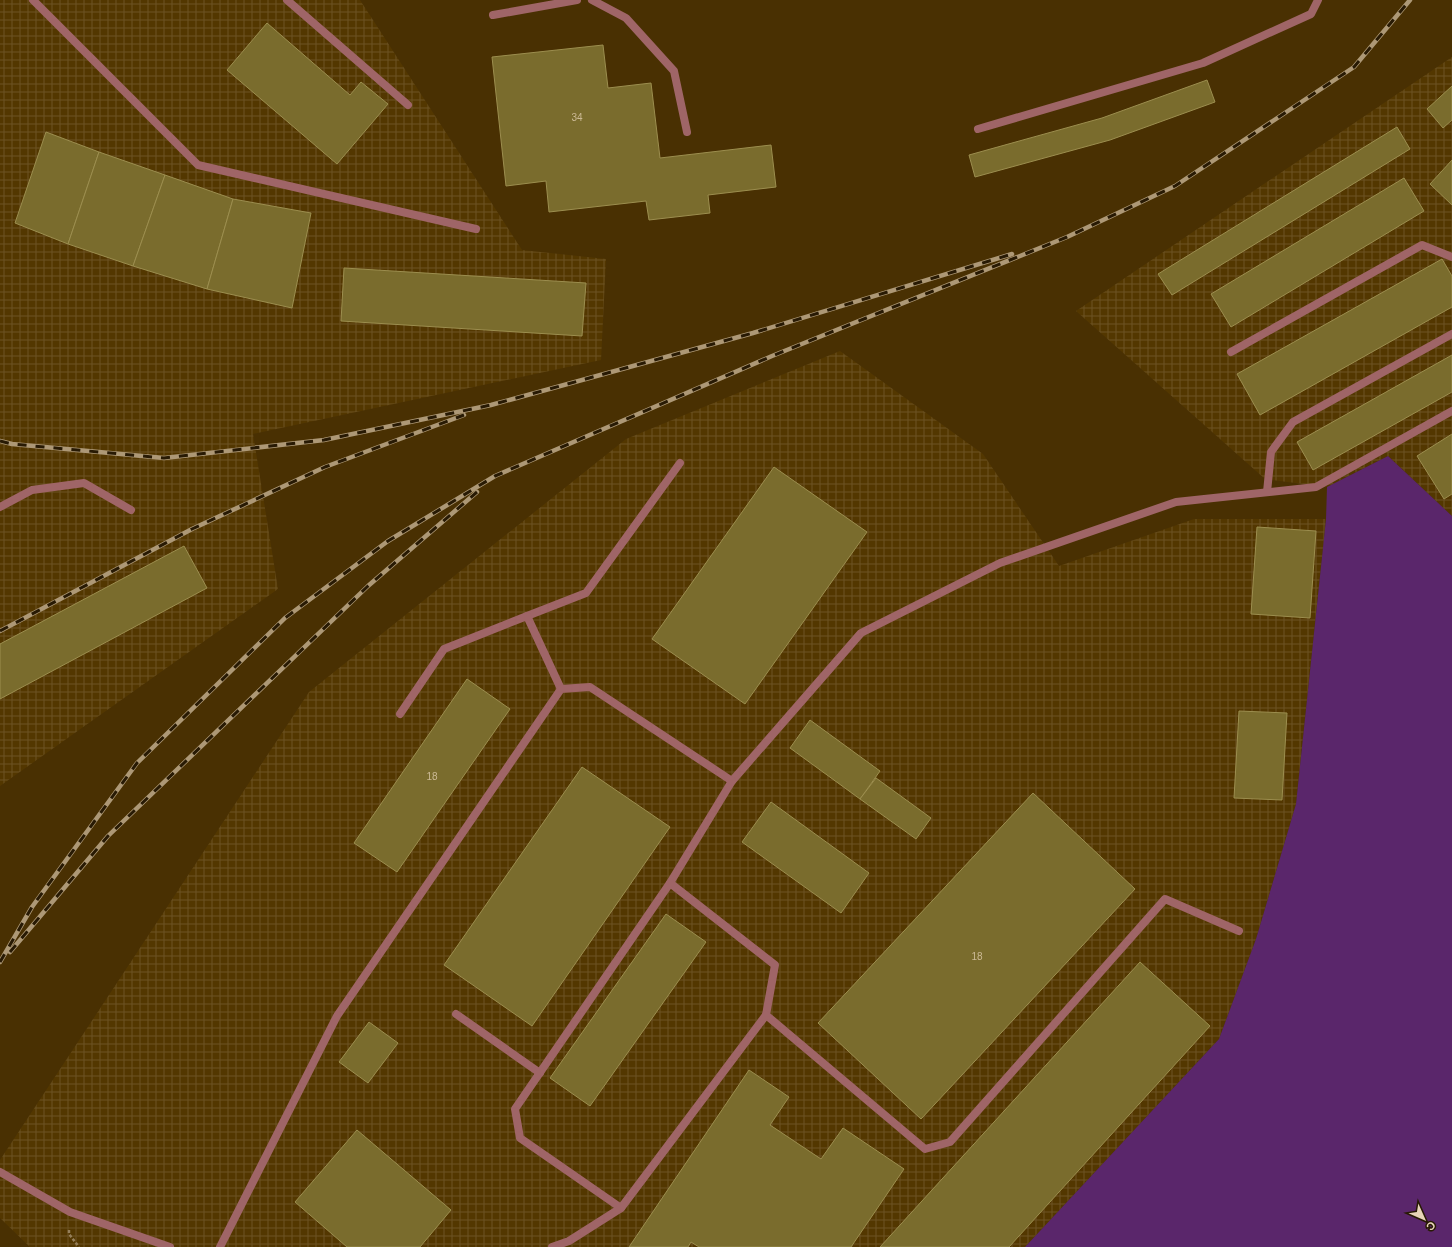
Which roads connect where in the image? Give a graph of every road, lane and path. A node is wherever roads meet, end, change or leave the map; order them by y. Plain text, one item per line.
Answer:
1 (34, 0) edge
2 (287, 0) edge
3 (577, 0) edge
4 (592, 0) edge
5 (1318, 0) edge
6 (493, 15) dead end
7 (408, 105) dead end
8 (978, 129) dead end
9 (688, 132) dead end
10 (476, 229) dead end
11 (1452, 257) edge
12 (1452, 334) edge
13 (1231, 352) dead end
14 (1452, 411) edge
15 (680, 463) dead end
16 (1267, 492) junction
17 (0, 507) edge
18 (131, 510) dead end
19 (527, 616) junction
20 (561, 689) junction
21 (400, 714) dead end
22 (732, 781) junction
23 (670, 883) junction
24 (1239, 931) dead end
25 (456, 1014) dead end
26 (766, 1015) junction
27 (540, 1073) junction
28 (0, 1172) edge
29 (622, 1208) junction
30 (170, 1247) edge
31 (220, 1247) edge
32 (552, 1247) edge

1 - 10 lane
2 - 7 lane
3 - 6 lane
4 - 9 lane
5 - 8 lane
11 - 13 lane
12 - 16 lane
14 - 16 lane
15 - 19 lane
16 - 22 lane
17 - 18 lane
19 - 20 lane
19 - 21 lane
20 - 22 lane
20 - 31 lane
22 - 23 lane
23 - 26 lane
23 - 27 lane
24 - 26 lane
25 - 27 lane
26 - 29 lane
27 - 29 lane
28 - 30 lane
29 - 32 lane

